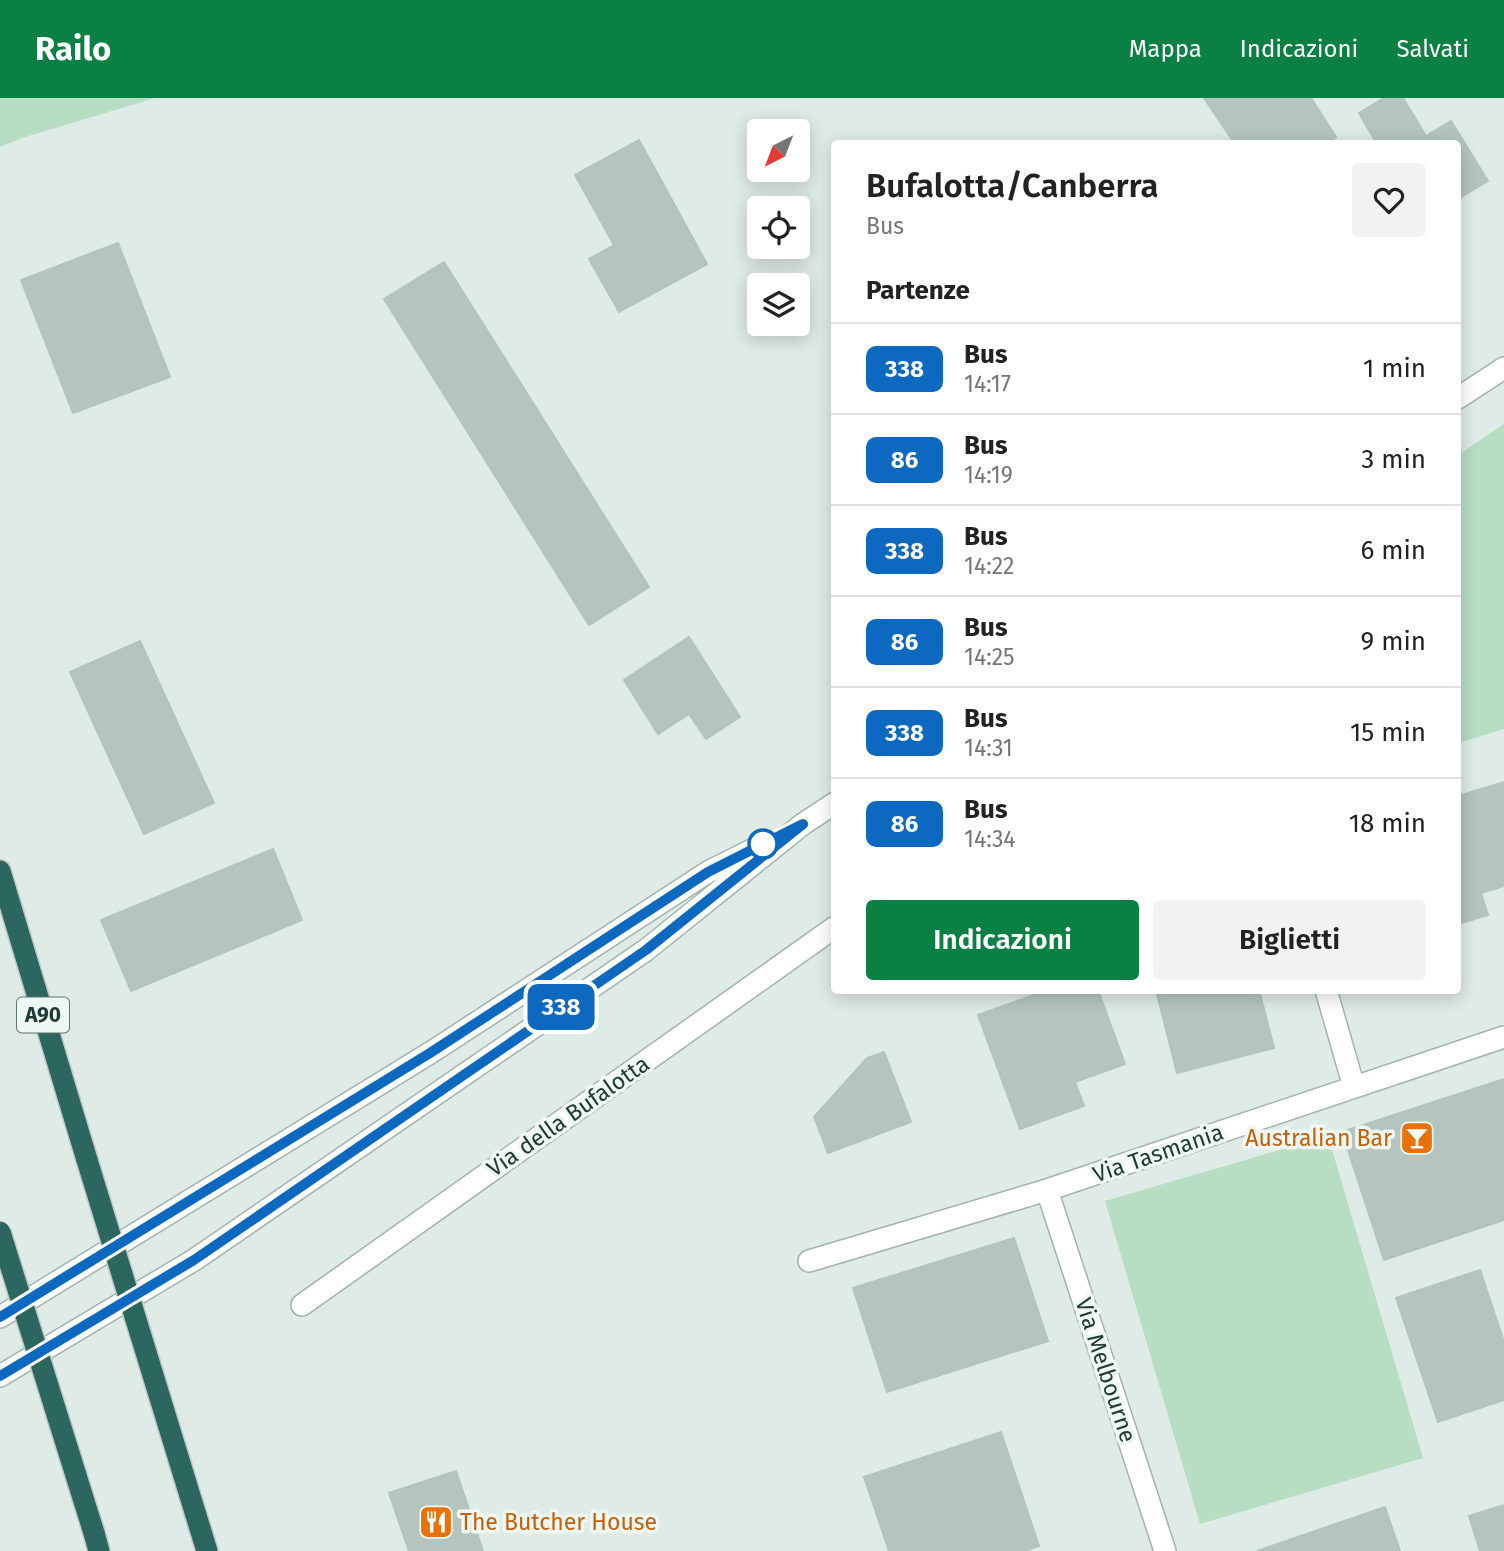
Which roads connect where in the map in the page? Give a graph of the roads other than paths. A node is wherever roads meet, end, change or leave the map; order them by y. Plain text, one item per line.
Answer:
1 (1504, 368) edge
2 (1461, 396) edge
3 (831, 806) edge
4 (803, 824) junction
5 (0, 871) edge
6 (831, 930) edge
7 (1327, 994) edge
8 (1504, 1037) edge
9 (1354, 1087) junction
10 (1047, 1190) junction
11 (0, 1232) edge
12 (809, 1261) dead end
13 (302, 1305) dead end
14 (0, 1317) edge
15 (0, 1376) edge
16 (96, 1542) edge
17 (207, 1551) edge
18 (1166, 1551) edge

1 - 2 street
3 - 4 street
4 - 14 street
4 - 15 street
5 - 17 highway, A90, bridge
6 - 13 street, Via della Bufalotta
7 - 9 street
8 - 9 street, Via Tasmania
9 - 10 street, Via Tasmania
10 - 12 street, Via Tasmania
10 - 18 street, Via Melbourne
11 - 16 highway, bridge

